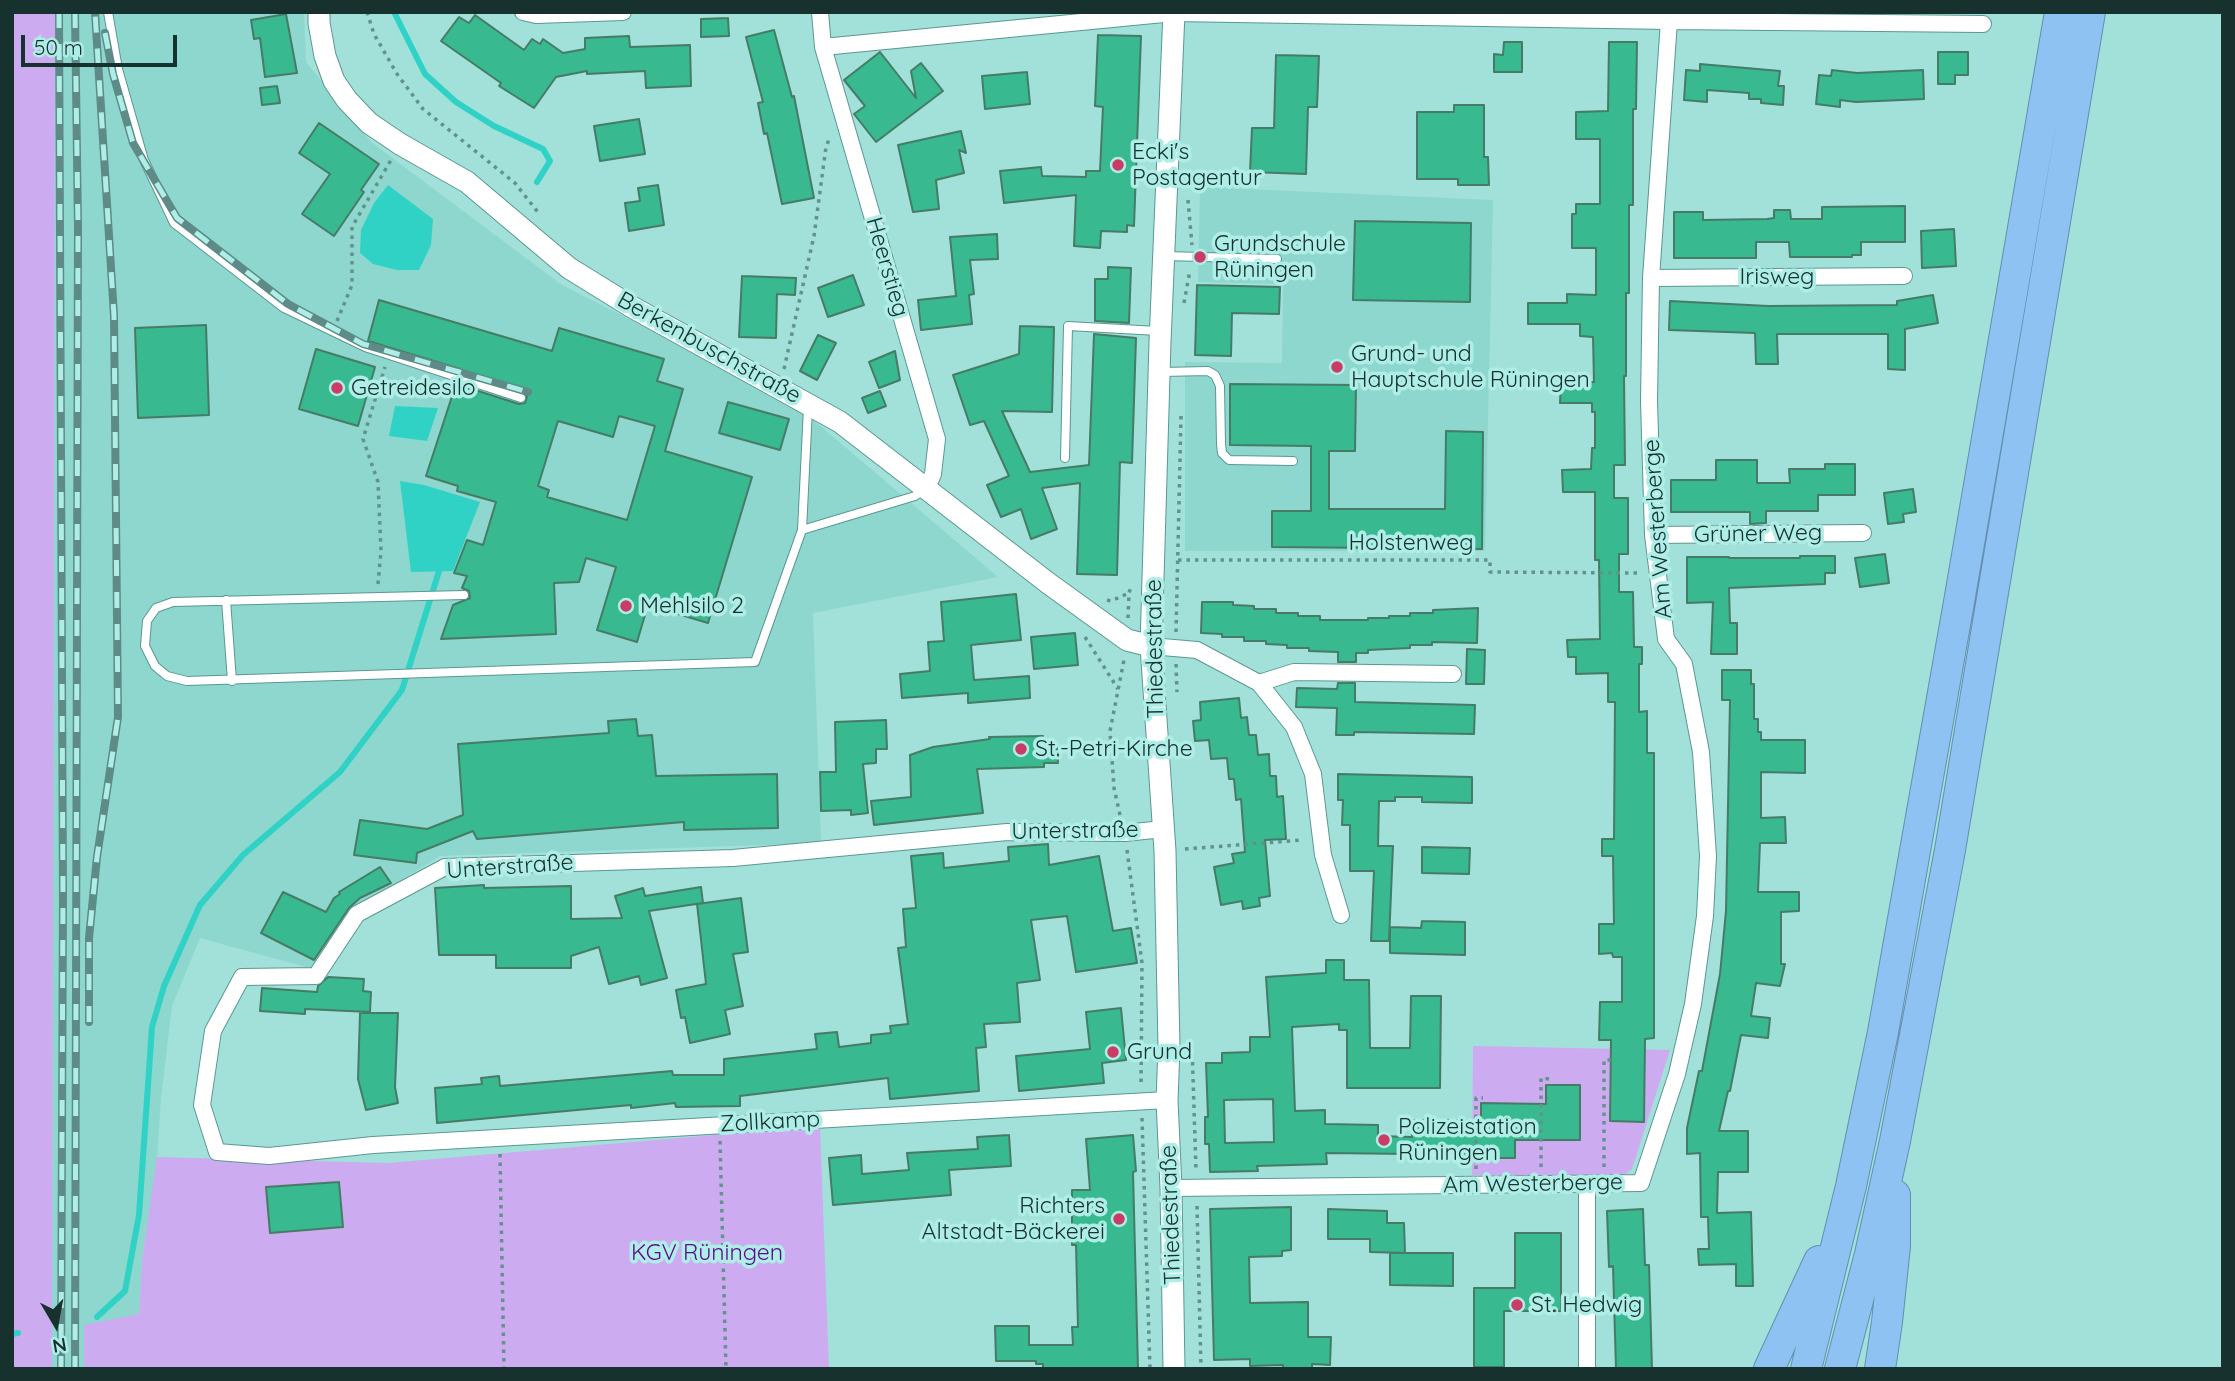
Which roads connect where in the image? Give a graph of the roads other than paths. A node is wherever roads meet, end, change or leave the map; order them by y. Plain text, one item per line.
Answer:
1 (108, 12) edge
2 (319, 12) edge
3 (523, 12) edge
4 (623, 12) edge
5 (820, 12) edge
6 (2060, 12) edge
7 (2090, 12) edge
8 (1174, 13) edge
9 (1850, 17) edge
10 (1670, 21) junction
11 (1983, 24) dead end
12 (823, 47) junction
13 (1165, 257) junction
14 (1277, 259) dead end
15 (1903, 276) dead end
16 (1651, 278) junction
17 (1160, 331) junction
18 (1159, 372) junction
19 (521, 398) dead end
20 (809, 404) junction
21 (1065, 458) dead end
22 (1293, 461) dead end
23 (927, 488) junction
24 (802, 530) junction
25 (1863, 533) dead end
26 (1653, 535) junction
27 (464, 596) dead end
28 (226, 600) junction
29 (1151, 646) junction
30 (1453, 674) dead end
31 (232, 681) junction
32 (1259, 683) junction
33 (1163, 829) junction
34 (1341, 915) dead end
35 (1167, 1100) junction
36 (1895, 1142) junction
37 (373, 1145) joint
38 (1587, 1184) junction
39 (1851, 1186) junction
40 (1171, 1188) junction
41 (1174, 1369) edge
42 (1587, 1369) edge
43 (1769, 1369) edge
44 (1805, 1369) edge
45 (1840, 1369) edge
46 (1880, 1369) edge

1 - 19 lane
2 - 20 street, Berkenbuschstraße
3 - 4 street
5 - 12 street, Heerstieg
6 - 39 highway
7 - 36 highway
8 - 10 street
8 - 12 street
8 - 13 street, Thiedestraße
9 - 10 street
9 - 11 street
10 - 16 street, Am Westerberge
12 - 23 street, Heerstieg
13 - 14 lane
13 - 17 street, Thiedestraße
15 - 16 street, Irisweg
16 - 26 street, Am Westerberge
17 - 18 street, Thiedestraße
17 - 21 lane
18 - 22 lane
18 - 29 street, Thiedestraße
20 - 23 street, Berkenbuschstraße
20 - 24 lane
23 - 24 lane
23 - 29 street, Berkenbuschstraße
24 - 31 lane
25 - 26 street, Grüner Weg
26 - 38 street, Am Westerberge
27 - 28 lane
28 - 31 lane
28 - 31 lane
29 - 32 street
29 - 33 street, Thiedestraße
30 - 32 street
32 - 34 street
33 - 35 street, Thiedestraße
33 - 37 street, Unterstraße
35 - 37 street, Zollkamp
35 - 40 street, Thiedestraße
36 - 45 highway
36 - 46 highway
38 - 40 street, Am Westerberge
38 - 42 street
39 - 43 highway
39 - 44 highway
40 - 41 street, Thiedestraße

